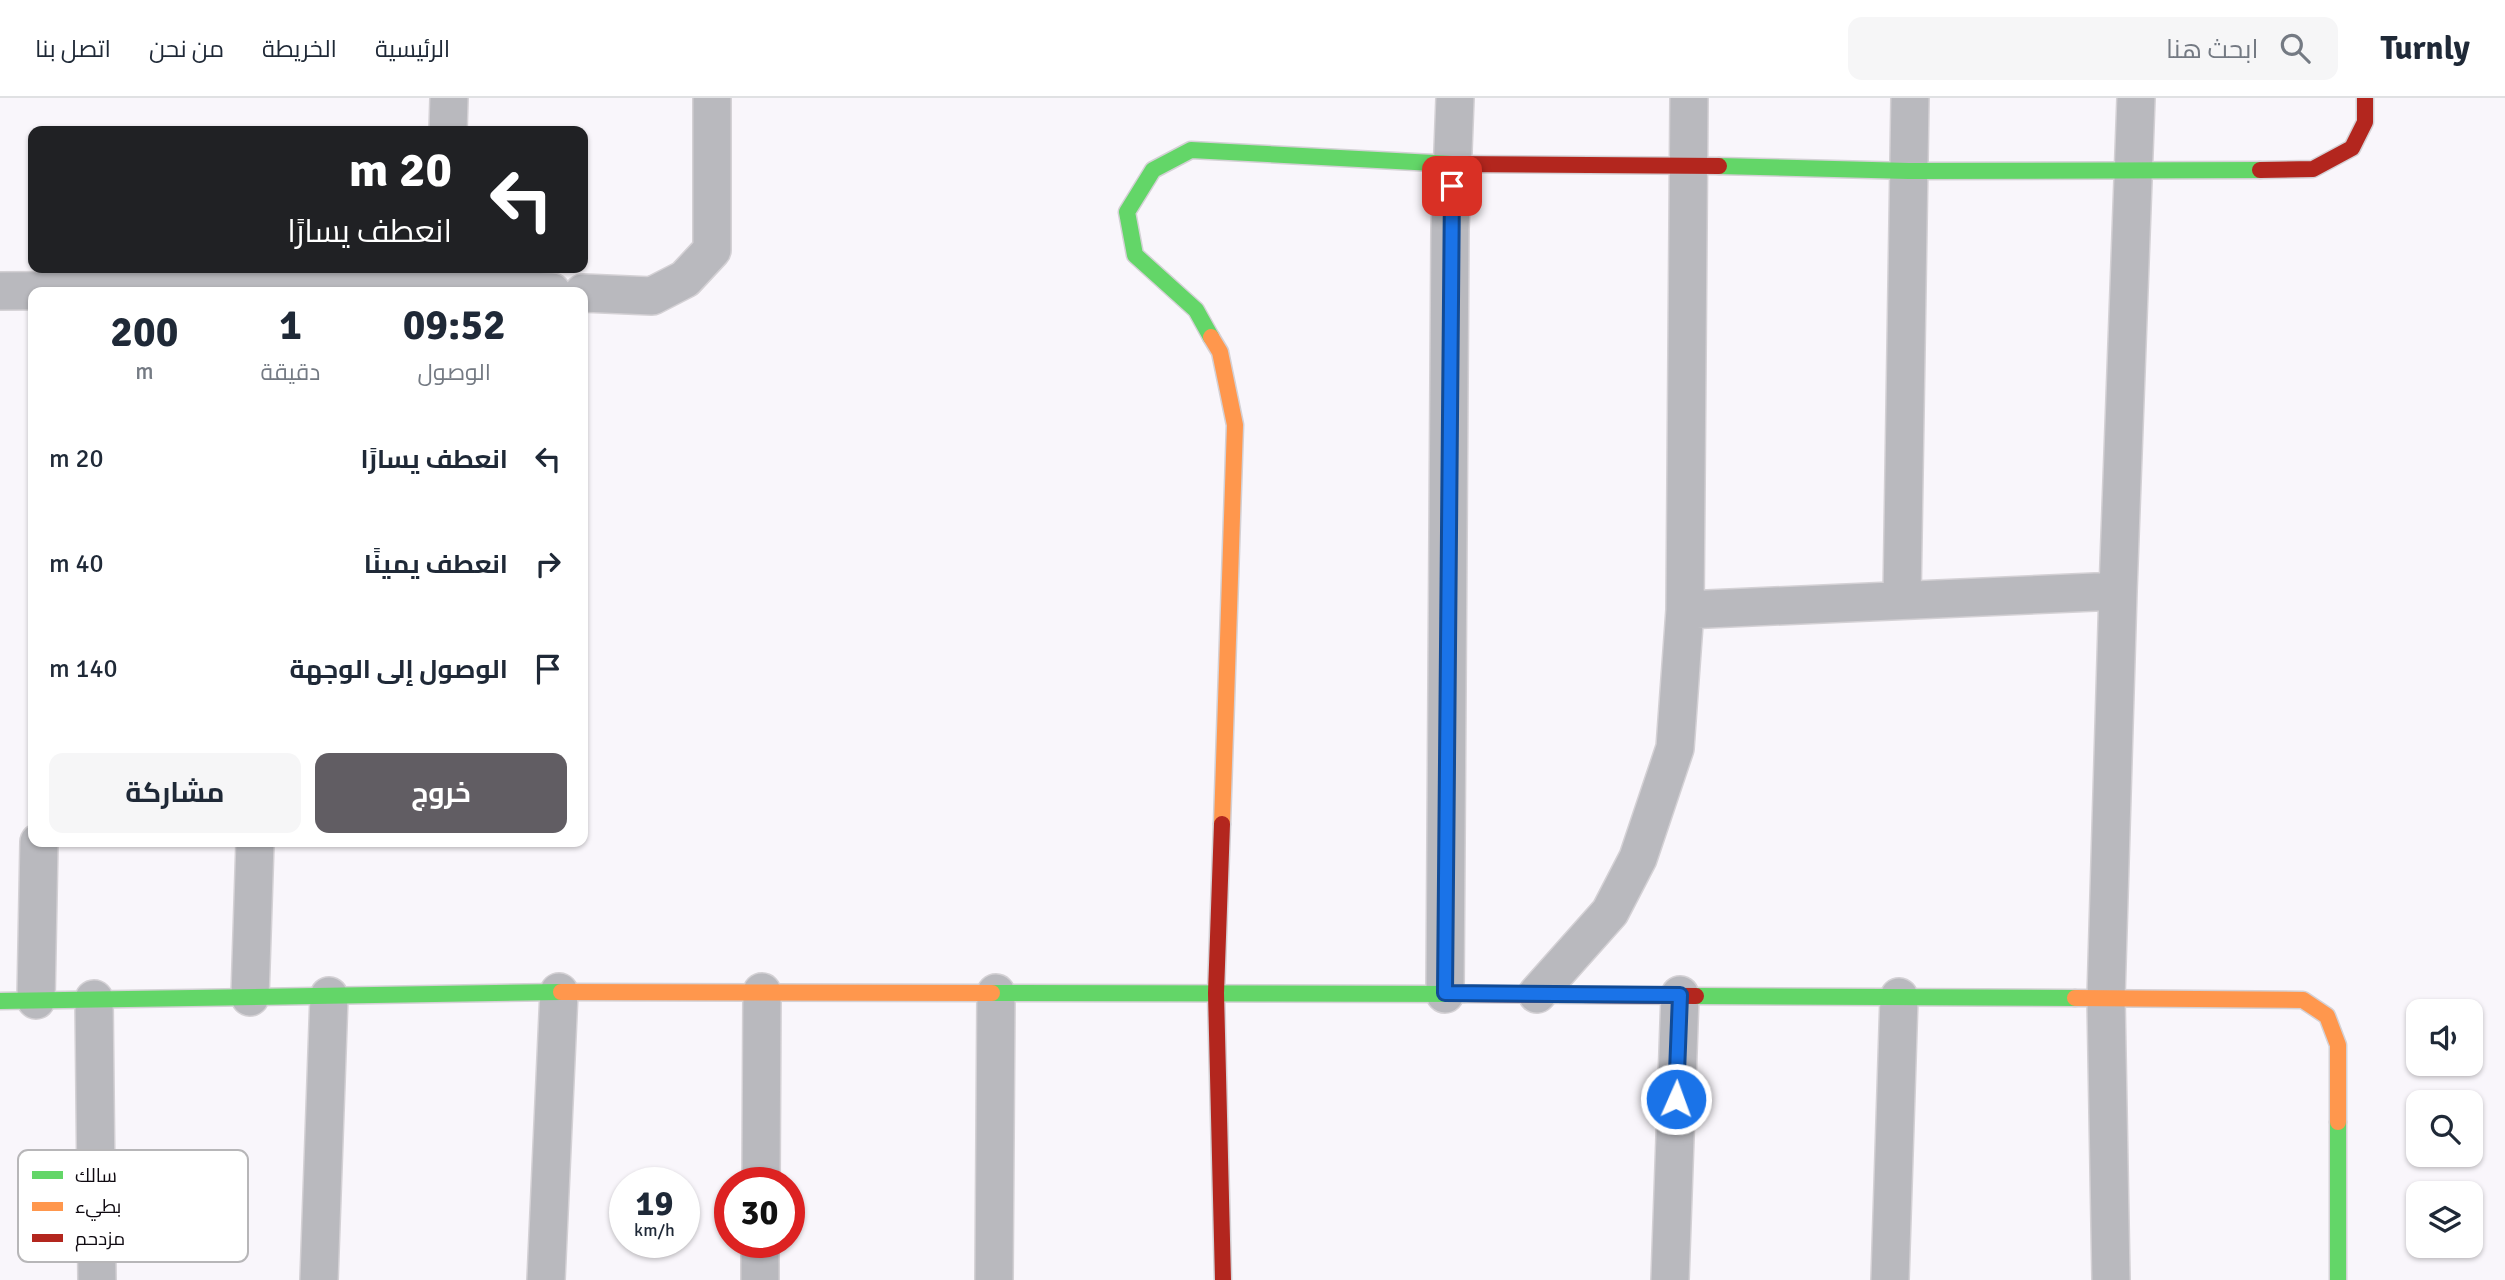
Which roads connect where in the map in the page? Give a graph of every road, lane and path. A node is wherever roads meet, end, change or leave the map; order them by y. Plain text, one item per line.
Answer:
1 (449, 98) edge
2 (712, 98) edge
3 (1455, 98) edge
4 (1689, 98) edge
5 (1910, 98) edge
6 (2136, 98) edge
7 (2365, 98) edge
8 (448, 126) edge
9 (1452, 164) junction
10 (1688, 165) junction
11 (1909, 171) junction
12 (2134, 172) junction
13 (443, 283) edge
14 (358, 287) edge
15 (491, 287) edge
16 (0, 291) edge
17 (28, 291) edge
18 (588, 293) edge
19 (2118, 591) junction
20 (1902, 599) junction
21 (1685, 610) junction
22 (39, 847) edge
23 (255, 847) edge
24 (558, 992) junction
25 (762, 992) junction
26 (996, 993) junction
27 (1216, 993) junction
28 (1445, 993) junction
29 (1537, 994) junction
30 (1680, 995) junction
31 (329, 996) junction
32 (250, 997) junction
33 (1899, 997) junction
34 (2106, 998) junction
35 (94, 999) junction
36 (36, 1000) junction
37 (0, 1001) edge
38 (96, 1150) edge
39 (761, 1167) edge
40 (760, 1258) edge
41 (97, 1262) edge
42 (97, 1280) edge
43 (319, 1280) edge
44 (545, 1280) edge
45 (760, 1280) edge
46 (994, 1280) edge
47 (1223, 1280) edge
48 (1670, 1280) edge
49 (1890, 1280) edge
50 (2112, 1280) edge
51 (2338, 1280) edge

1 - 8 street
2 - 18 street
3 - 9 street
4 - 10 street
5 - 11 street
6 - 12 street
7 - 12 street
9 - 10 street
9 - 27 street
9 - 28 street
10 - 11 street
10 - 21 street
11 - 12 street
11 - 20 street
12 - 19 street
13 - 14 street
13 - 15 street
16 - 17 street
19 - 20 street
19 - 34 street
20 - 21 street
21 - 29 street
22 - 36 street
23 - 32 street
24 - 25 street
24 - 31 street
24 - 44 street
25 - 26 street
25 - 39 street
26 - 27 street
26 - 46 street
27 - 28 street
27 - 47 street
28 - 29 street
29 - 30 street
30 - 33 street
30 - 48 street
31 - 32 street
31 - 43 street
32 - 35 street
33 - 34 street
33 - 49 street
34 - 50 street
34 - 51 street
35 - 36 street
35 - 38 street
36 - 37 street
40 - 45 street
41 - 42 street

